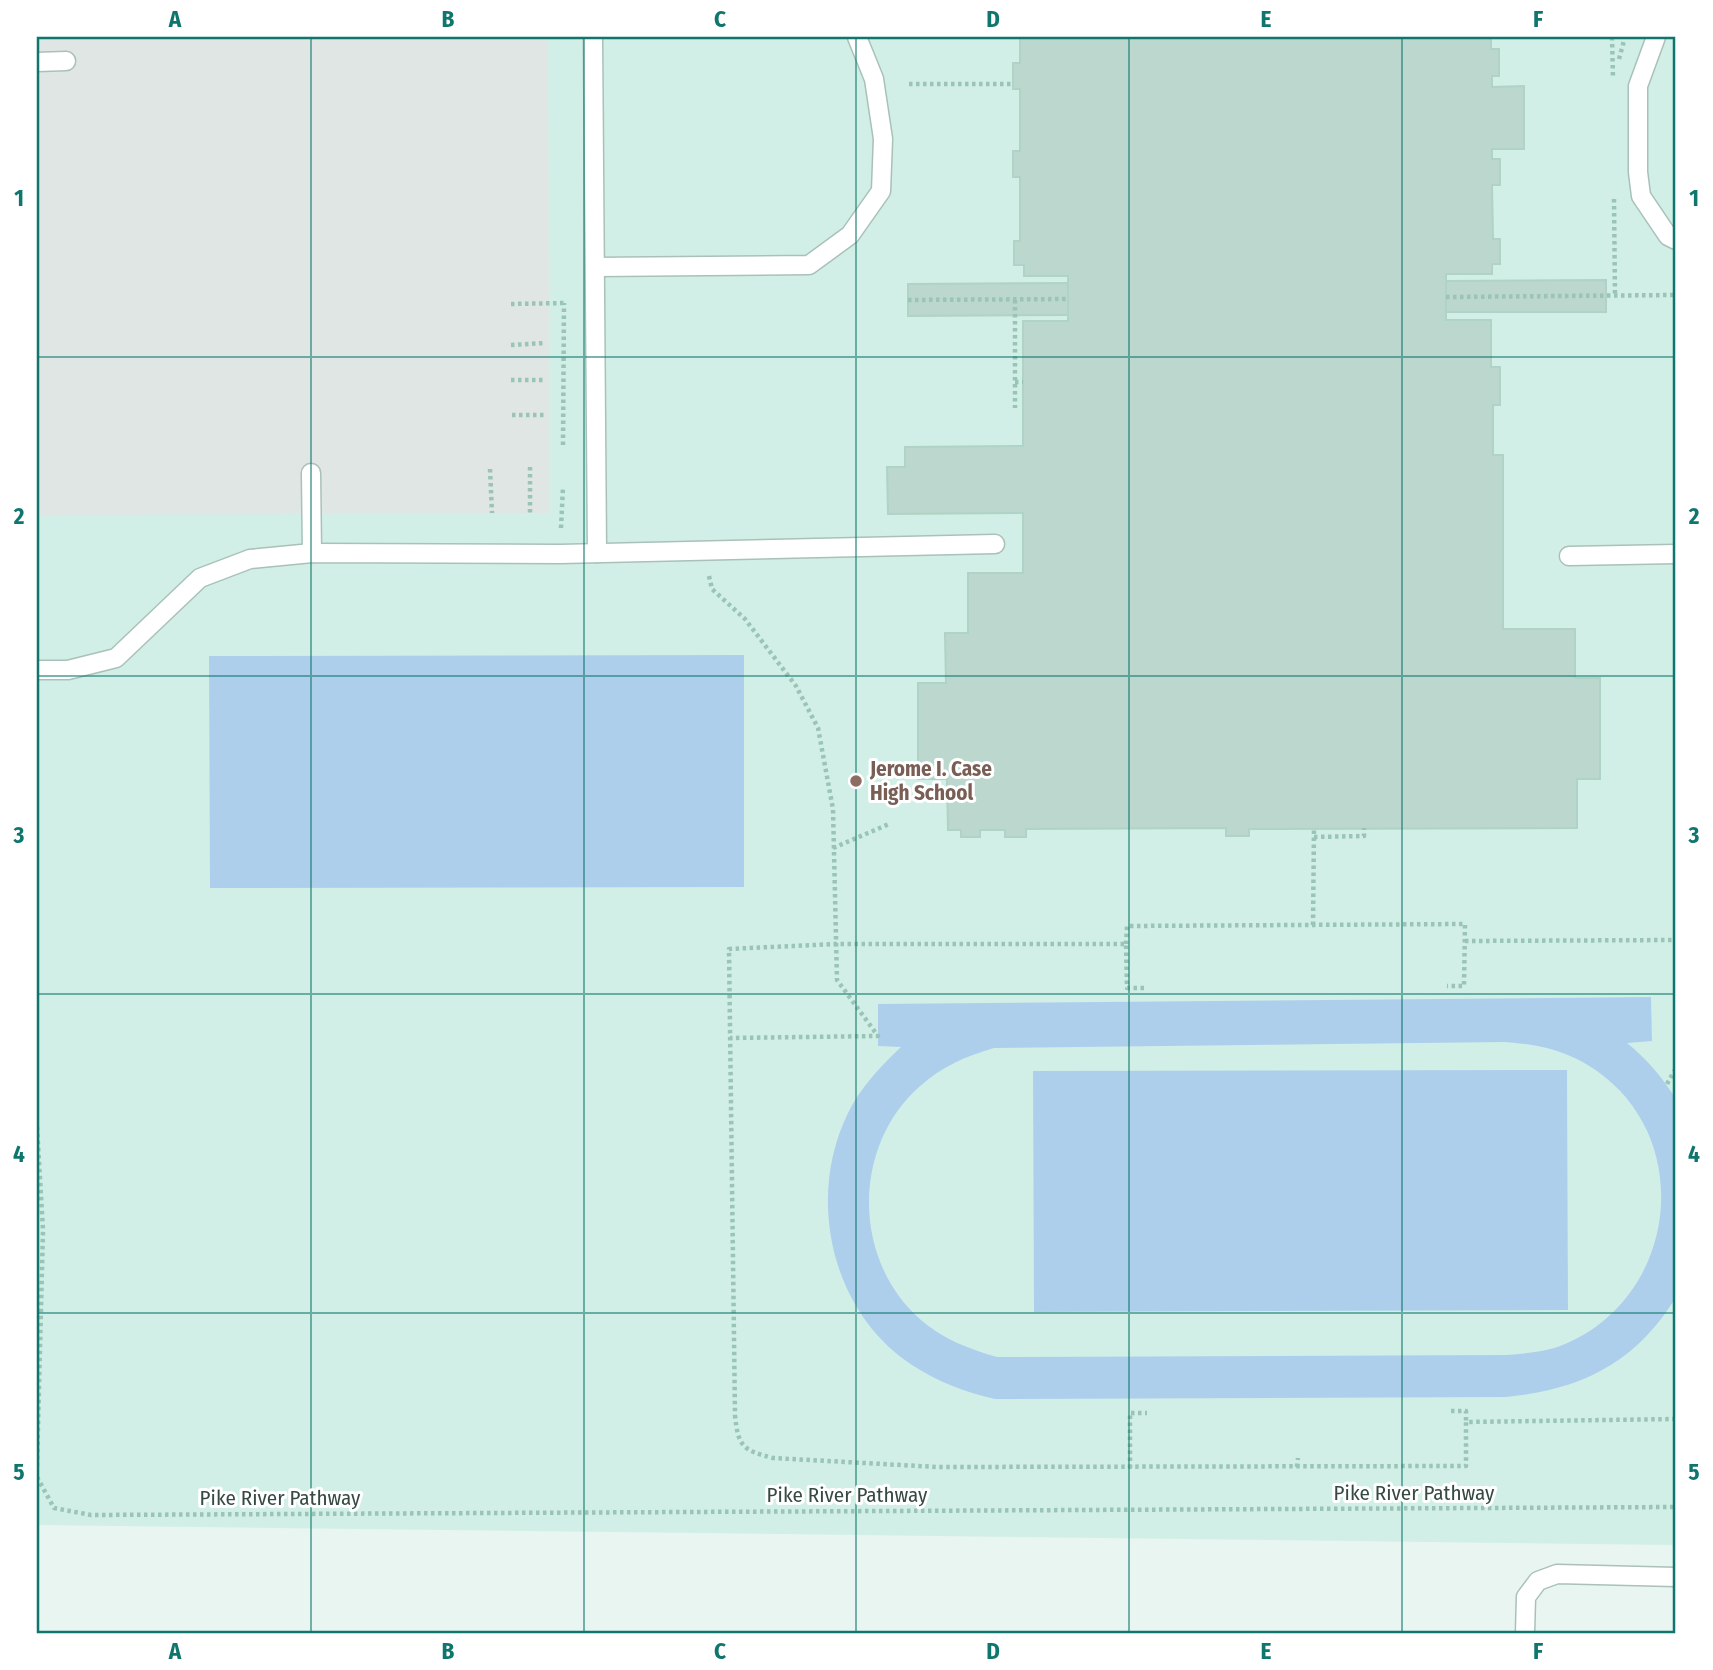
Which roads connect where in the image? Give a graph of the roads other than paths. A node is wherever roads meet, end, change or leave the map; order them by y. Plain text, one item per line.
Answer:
1 (593, 37) edge
2 (857, 37) edge
3 (1656, 37) edge
4 (66, 61) dead end
5 (37, 62) edge
6 (1676, 240) edge
7 (595, 267) junction
8 (311, 472) dead end
9 (995, 544) dead end
10 (312, 553) junction
11 (597, 553) junction
12 (1676, 554) edge
13 (1569, 556) dead end
14 (37, 670) edge
15 (1676, 1577) edge
16 (1525, 1633) edge

1 - 7 lane
2 - 7 lane
3 - 6 lane
4 - 5 lane
7 - 11 lane
8 - 10 lane
9 - 11 lane
10 - 11 lane
10 - 14 lane
12 - 13 lane
15 - 16 lane

